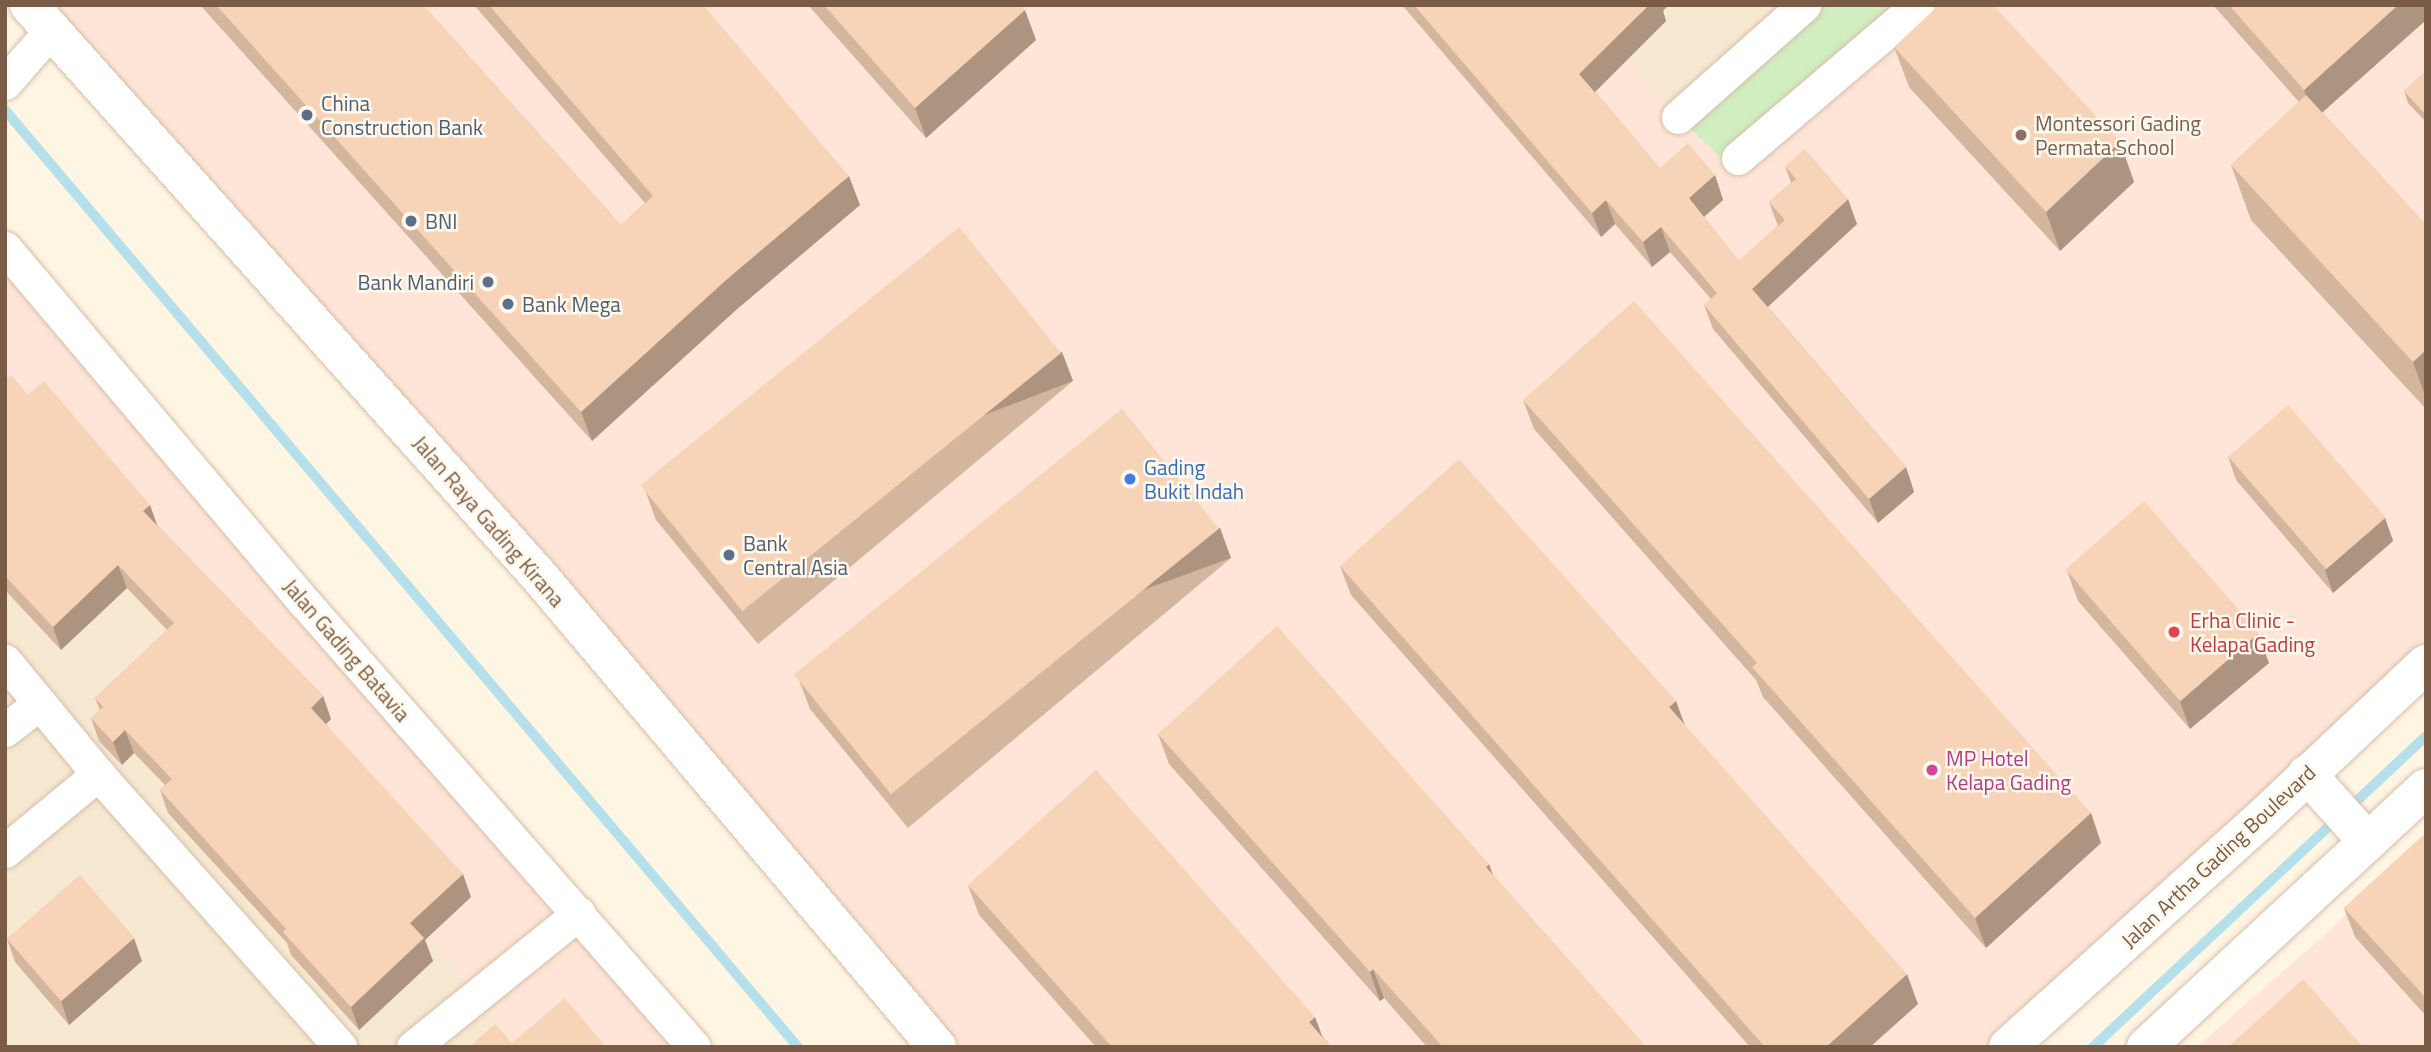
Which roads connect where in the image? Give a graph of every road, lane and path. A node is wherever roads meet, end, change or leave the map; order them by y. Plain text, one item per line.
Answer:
1 (1804, 5) edge
2 (1918, 5) edge
3 (40, 18) edge
4 (14, 74) edge
5 (1678, 117) dead end
6 (1738, 158) dead end
7 (12, 268) edge
8 (5, 661) edge
9 (2426, 664) edge
10 (40, 703) junction
11 (5, 730) edge
12 (98, 774) junction
13 (2315, 783) junction
14 (2426, 788) edge
15 (2361, 835) junction
16 (5, 852) edge
17 (579, 913) junction
18 (340, 1047) edge
19 (413, 1047) edge
20 (694, 1047) edge
21 (937, 1047) edge
22 (2008, 1047) edge
23 (2146, 1047) edge

1 - 5 street
2 - 6 street
3 - 4 street
3 - 21 street, Jalan Raya Gading Kirana
7 - 17 street, Jalan Gading Batavia
8 - 10 street
9 - 13 street, Jalan Artha Gading Boulevard
10 - 11 street
10 - 12 street
12 - 16 street
12 - 18 street
13 - 15 street
13 - 22 street, Jalan Artha Gading Boulevard
14 - 15 street
15 - 23 street
17 - 19 street
17 - 20 street, Jalan Gading Batavia

